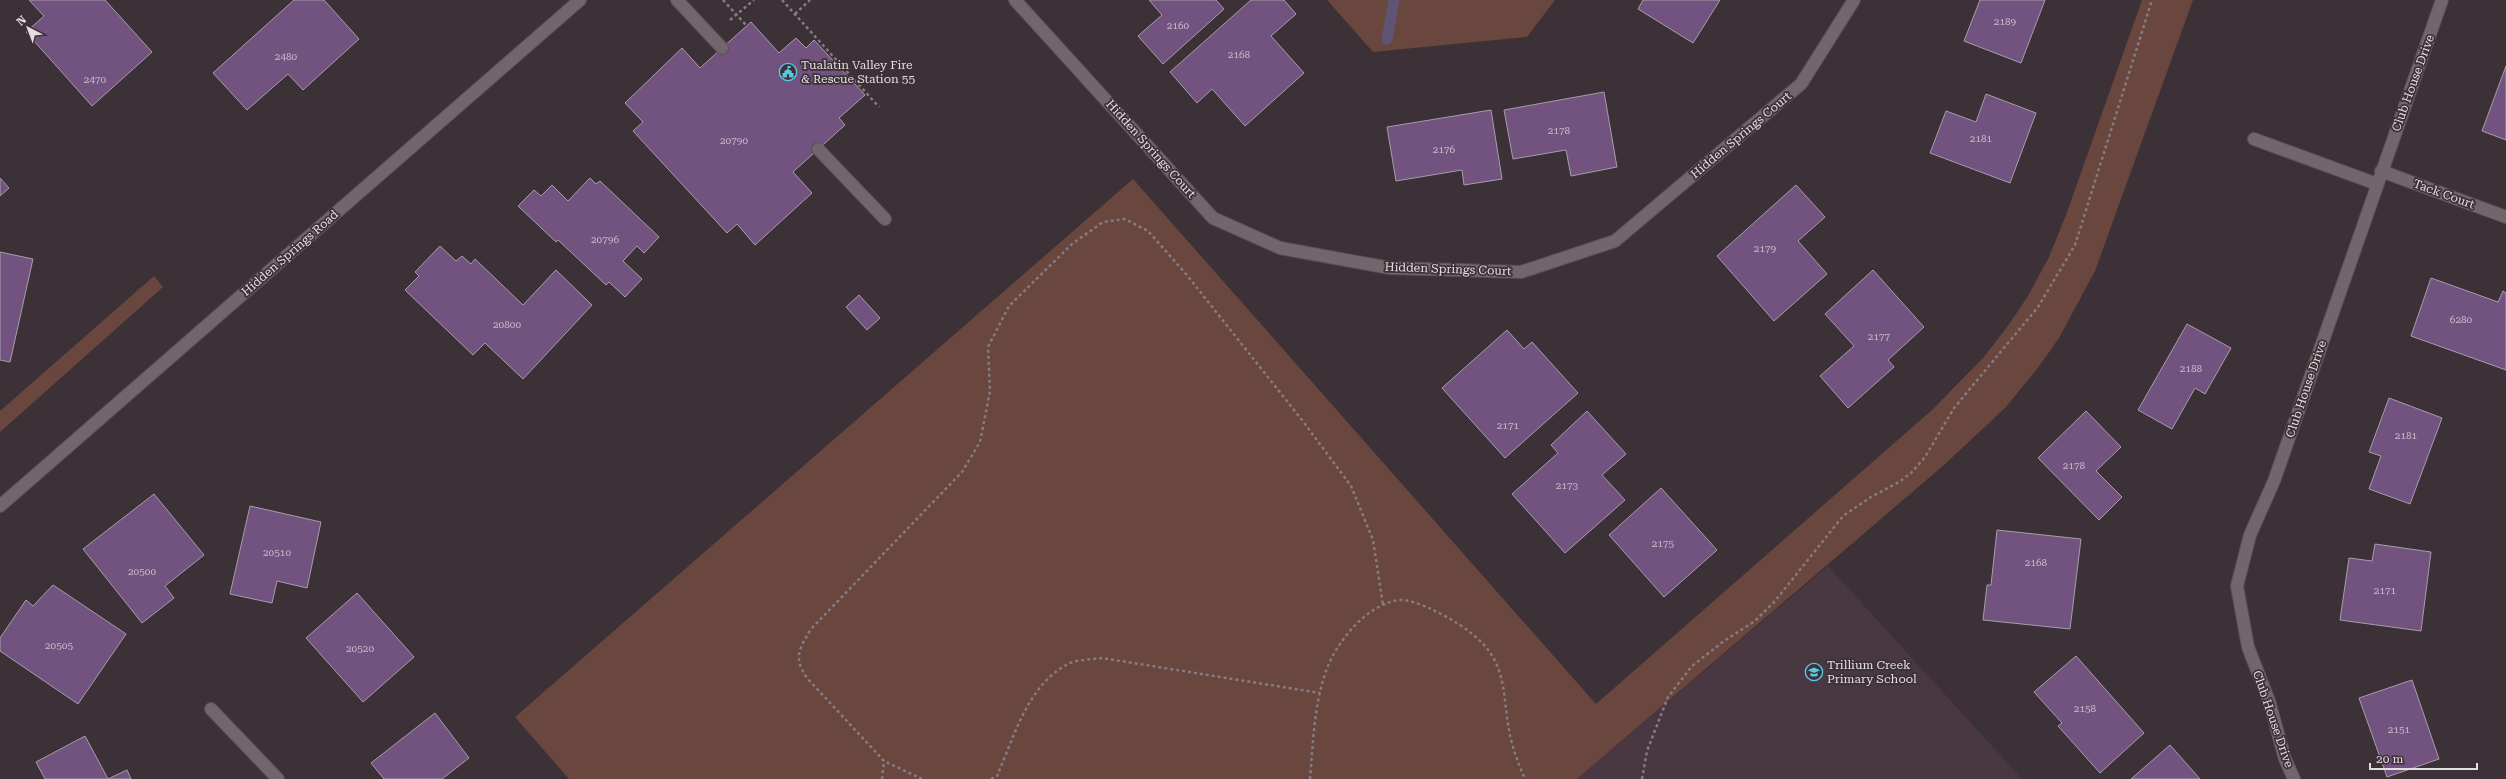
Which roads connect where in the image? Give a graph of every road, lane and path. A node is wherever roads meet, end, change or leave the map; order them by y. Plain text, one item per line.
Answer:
1 (580, 0) edge
2 (677, 0) edge
3 (723, 0) edge
4 (754, 0) edge
5 (782, 0) edge
6 (810, 0) edge
7 (1015, 0) edge
8 (1854, 0) edge
9 (2152, 0) edge
10 (2442, 0) edge
11 (737, 14) junction
12 (795, 14) junction
13 (728, 22) dead end
14 (746, 25) dead end
15 (722, 48) dead end
16 (879, 107) dead end
17 (2254, 139) dead end
18 (818, 149) dead end
19 (2382, 170) junction
20 (2377, 184) junction
21 (2506, 217) edge
22 (885, 219) dead end
23 (0, 506) edge
24 (1383, 605) junction
25 (1320, 693) junction
26 (211, 709) dead end
27 (884, 761) junction
28 (278, 779) edge
29 (882, 779) edge
30 (922, 779) edge
31 (991, 779) edge
32 (1310, 779) edge
33 (1525, 779) edge
34 (1642, 779) edge
35 (2294, 779) edge

1 - 23 street, Hidden Springs Road
2 - 15 street
3 - 11 path
4 - 11 path
5 - 12 path
6 - 12 path
7 - 8 street, Hidden Springs Court
9 - 34 path
10 - 19 street, Club House Drive
11 - 13 path
11 - 14 path
12 - 16 path
17 - 20 street
18 - 22 street
19 - 20 street, Club House Drive
19 - 21 street, Tack Court
20 - 35 street, Club House Drive
24 - 25 path
24 - 27 path
24 - 33 path
25 - 31 path
25 - 32 path
26 - 28 street
27 - 29 path
27 - 30 path

